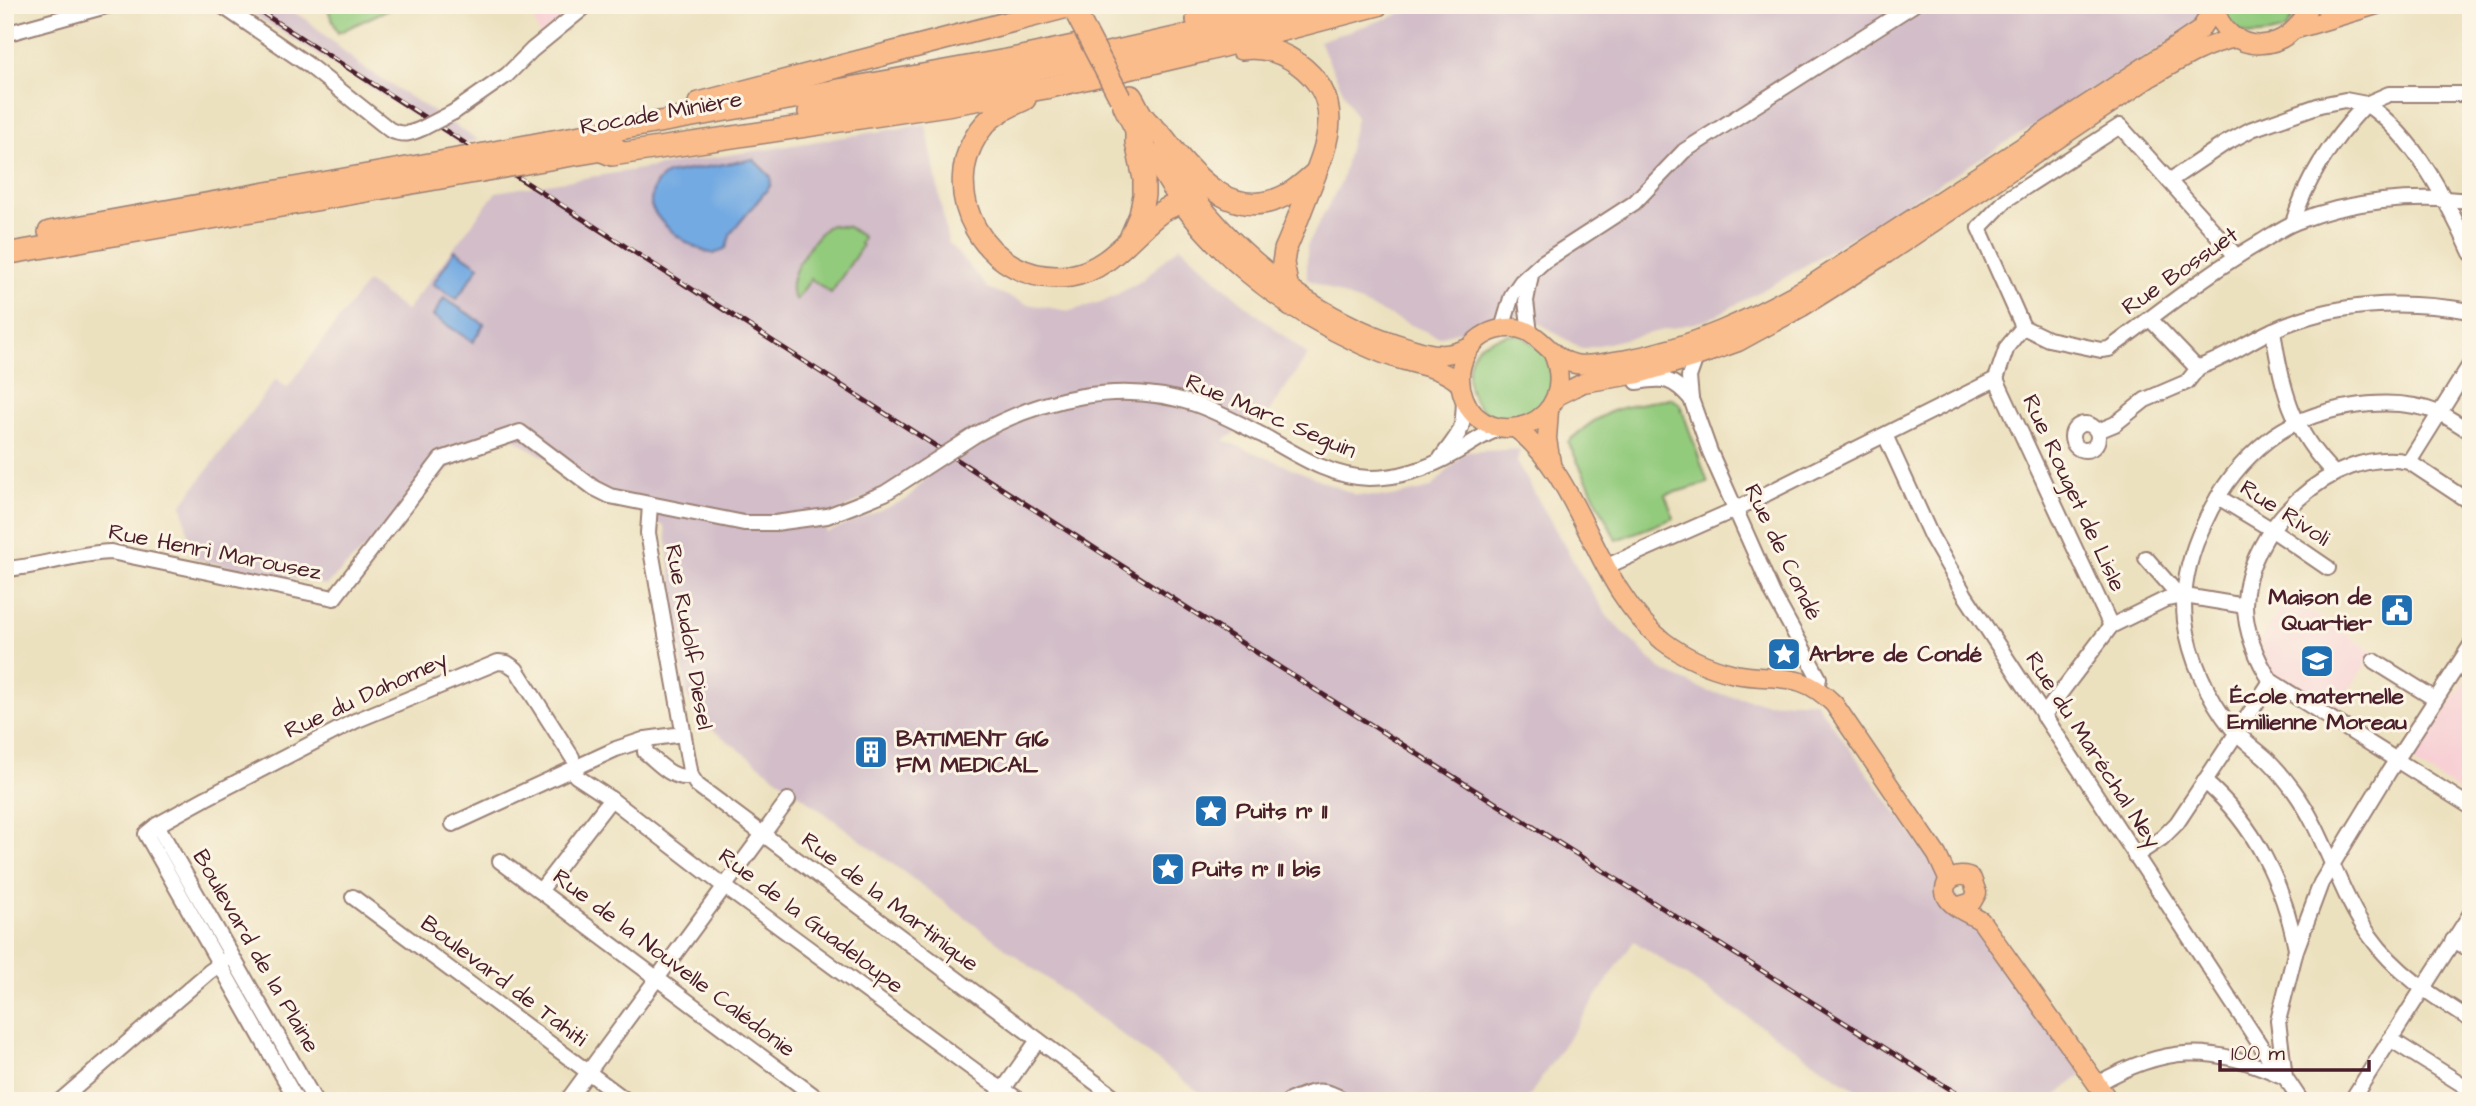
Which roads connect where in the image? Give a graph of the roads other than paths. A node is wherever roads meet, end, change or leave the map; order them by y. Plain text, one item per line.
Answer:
1 (110, 5) edge
2 (221, 5) edge
3 (587, 5) edge
4 (1028, 5) edge
5 (1259, 5) edge
6 (1322, 5) edge
7 (1378, 5) edge
8 (1913, 5) edge
9 (2309, 5) edge
10 (2323, 5) edge
11 (2351, 5) edge
12 (2376, 5) edge
13 (2214, 7) edge
14 (1078, 8) edge
15 (998, 26) junction
16 (2297, 29) junction
17 (5, 34) edge
18 (2237, 38) junction
19 (1208, 50) junction
20 (1046, 88) junction
21 (2471, 94) edge
22 (2366, 104) junction
23 (1141, 125) junction
24 (551, 150) junction
25 (602, 151) junction
26 (477, 163) junction
27 (1316, 172) junction
28 (2169, 181) junction
29 (2446, 199) junction
30 (1189, 200) junction
31 (2471, 201) edge
32 (2293, 223) junction
33 (5, 240) edge
34 (1126, 246) junction
35 (2471, 253) edge
36 (5, 254) edge
37 (2236, 256) junction
38 (1532, 273) junction
39 (1286, 285) junction
40 (1291, 306) junction
41 (2471, 311) edge
42 (2150, 319) junction
43 (2023, 327) junction
44 (1502, 328) junction
45 (2273, 330) junction
46 (1530, 332) junction
47 (1470, 347) junction
48 (1552, 351) junction
49 (1696, 358) junction
50 (2471, 363) edge
51 (2199, 367) junction
52 (1996, 379) junction
53 (1606, 380) junction
54 (1462, 391) junction
55 (1691, 399) junction
56 (1553, 403) junction
57 (2438, 413) junction
58 (2296, 423) junction
59 (1508, 428) junction
60 (2098, 431) dead end
61 (2471, 432) edge
62 (1885, 435) junction
63 (1441, 459) junction
64 (1551, 463) junction
65 (2409, 463) junction
66 (2334, 473) junction
67 (2218, 497) junction
68 (2471, 503) edge
69 (650, 505) junction
70 (1734, 510) junction
71 (2271, 529) junction
72 (2146, 558) dead end
73 (1605, 567) junction
74 (2328, 568) dead end
75 (5, 569) edge
76 (2185, 596) junction
77 (334, 598) joint
78 (2245, 606) junction
79 (2111, 626) junction
80 (2471, 645) edge
81 (2374, 661) dead end
82 (2270, 681) junction
83 (1817, 689) junction
84 (2435, 699) junction
85 (2043, 716) junction
86 (2237, 732) junction
87 (683, 734) junction
88 (646, 739) junction
89 (572, 757) dead end
90 (2397, 760) junction
91 (576, 776) dead end
92 (691, 776) junction
93 (2204, 781) junction
94 (611, 799) junction
95 (788, 800) dead end
96 (2471, 807) edge
97 (453, 824) dead end
98 (151, 829) joint
99 (763, 835) junction
100 (2135, 856) junction
101 (500, 861) dead end
102 (2332, 864) junction
103 (1953, 878) junction
104 (725, 887) junction
105 (541, 891) junction
106 (353, 897) dead end
107 (1975, 898) junction
108 (1959, 906) junction
109 (2471, 913) edge
110 (1982, 921) junction
111 (2453, 940) junction
112 (2296, 950) junction
113 (2471, 951) edge
114 (225, 960) junction
115 (657, 978) junction
116 (2422, 989) junction
117 (2471, 1020) edge
118 (2390, 1039) junction
119 (1038, 1040) junction
120 (588, 1072) junction
121 (2285, 1077) junction
122 (2097, 1084) junction
123 (2471, 1090) edge
124 (999, 1095) edge
125 (60, 1101) edge
126 (297, 1101) edge
127 (315, 1101) edge
128 (568, 1101) edge
129 (627, 1101) edge
130 (821, 1101) edge
131 (1021, 1101) edge
132 (1120, 1101) edge
133 (1289, 1101) edge
134 (1345, 1101) edge
135 (2109, 1101) edge
136 (2301, 1101) edge
137 (2351, 1101) edge

1 - 17 street
2 - 3 street, bridge
4 - 15 highway
5 - 24 highway, Rocade Minière
6 - 25 highway, Rocade Minière
7 - 19 highway
8 - 38 street
9 - 16 main road
10 - 11 main road
12 - 16 main road
13 - 18 main road
13 - 48 main road
14 - 15 highway
14 - 23 highway, bridge
15 - 24 highway
16 - 18 main road
18 - 49 main road
19 - 20 highway
19 - 27 highway
20 - 25 highway
20 - 34 highway
21 - 22 street
22 - 28 street
22 - 29 street
22 - 32 street
23 - 27 highway
23 - 30 main road
23 - 34 highway
24 - 25 highway, Rocade Minière
24 - 26 highway, Rocade Minière, bridge
26 - 33 highway, Rocade Minière
26 - 36 highway, Rocade Minière
27 - 39 highway
28 - 37 street
28 - 43 street
29 - 31 street, Rue Bossuet
29 - 32 street, Rue Bossuet
29 - 35 street
30 - 34 highway
30 - 39 main road
30 - 40 main road
32 - 37 street, Rue Bossuet
37 - 42 street, Rue Bossuet
38 - 44 street
38 - 46 street
39 - 40 highway
39 - 47 main road
40 - 54 main road
41 - 45 street
42 - 43 street, Rue Bossuet
42 - 51 street
43 - 52 street
44 - 46 main road
44 - 47 main road
45 - 51 street
45 - 58 street
46 - 48 main road
47 - 54 main road
48 - 56 main road
49 - 53 main road
49 - 55 street, Rue de Condé
50 - 57 street
51 - 60 street
52 - 62 street
52 - 79 street, Rue Rouget de Lisle
53 - 55 street
53 - 56 main road
54 - 59 main road
54 - 63 street
55 - 70 street, Rue de Condé
56 - 59 main road
56 - 64 main road
57 - 58 street
57 - 61 street
57 - 65 street
58 - 66 street
58 - 67 street
59 - 63 street, Rue Marc Seguin
59 - 64 main road
62 - 70 street
62 - 85 street, Rue du Maréchal Ney
63 - 69 street, Rue Marc Seguin, bridge
64 - 73 main road
65 - 66 street
65 - 68 street
66 - 71 street
67 - 71 street, Rue Rivoli
67 - 76 street
69 - 77 street, Rue Marc Seguin
69 - 87 street, Rue Rudolf Diesel
70 - 73 street
70 - 83 street, Rue de Condé
71 - 74 street, Rue Rivoli
71 - 78 street
72 - 76 street
73 - 83 main road
75 - 77 street, Rue Henri Marousez
76 - 78 street
76 - 79 street
76 - 86 street
78 - 82 street
79 - 85 street
80 - 84 street
81 - 84 street
82 - 86 street
82 - 90 street
83 - 103 main road, Rue de Condé
84 - 90 street
85 - 100 street, Rue du Maréchal Ney
86 - 93 street
86 - 102 street
87 - 88 street
87 - 92 street, Rue Rudolf Diesel
88 - 92 street, Rue de la Martinique
88 - 97 street
89 - 98 street, Rue du Dahomey
90 - 96 street
90 - 102 street
91 - 94 street, Rue de la Guadeloupe
92 - 99 street, Rue de la Martinique
93 - 100 street
93 - 112 street
94 - 104 street, Rue de la Guadeloupe
94 - 105 street
95 - 99 street
98 - 114 street, Boulevard de la Plaine
99 - 104 street
99 - 119 street, Rue de la Martinique
100 - 121 street, Rue du Maréchal Ney
101 - 105 street, Rue de la Nouvelle Calédonie
102 - 112 street
102 - 116 street
103 - 107 main road
103 - 108 main road
104 - 115 street
104 - 124 street, Rue de la Guadeloupe
105 - 115 street, Rue de la Nouvelle Calédonie
106 - 120 street, Boulevard de Tahiti
107 - 108 main road
107 - 110 main road
108 - 110 main road
109 - 111 street
110 - 122 main road
111 - 113 street
111 - 116 street
112 - 121 street
114 - 125 street
114 - 126 street, Boulevard de la Plaine
114 - 127 street, Boulevard de la Plaine
115 - 120 street
115 - 130 street, Rue de la Nouvelle Calédonie
116 - 117 street
116 - 118 street
118 - 123 street
118 - 137 street
119 - 124 street
119 - 132 street, Rue de la Martinique
120 - 128 street
120 - 129 street, Boulevard de Tahiti
121 - 122 street
121 - 136 street, Rue du Maréchal Ney
122 - 135 main road
124 - 131 street, Rue de la Guadeloupe
133 - 134 street

